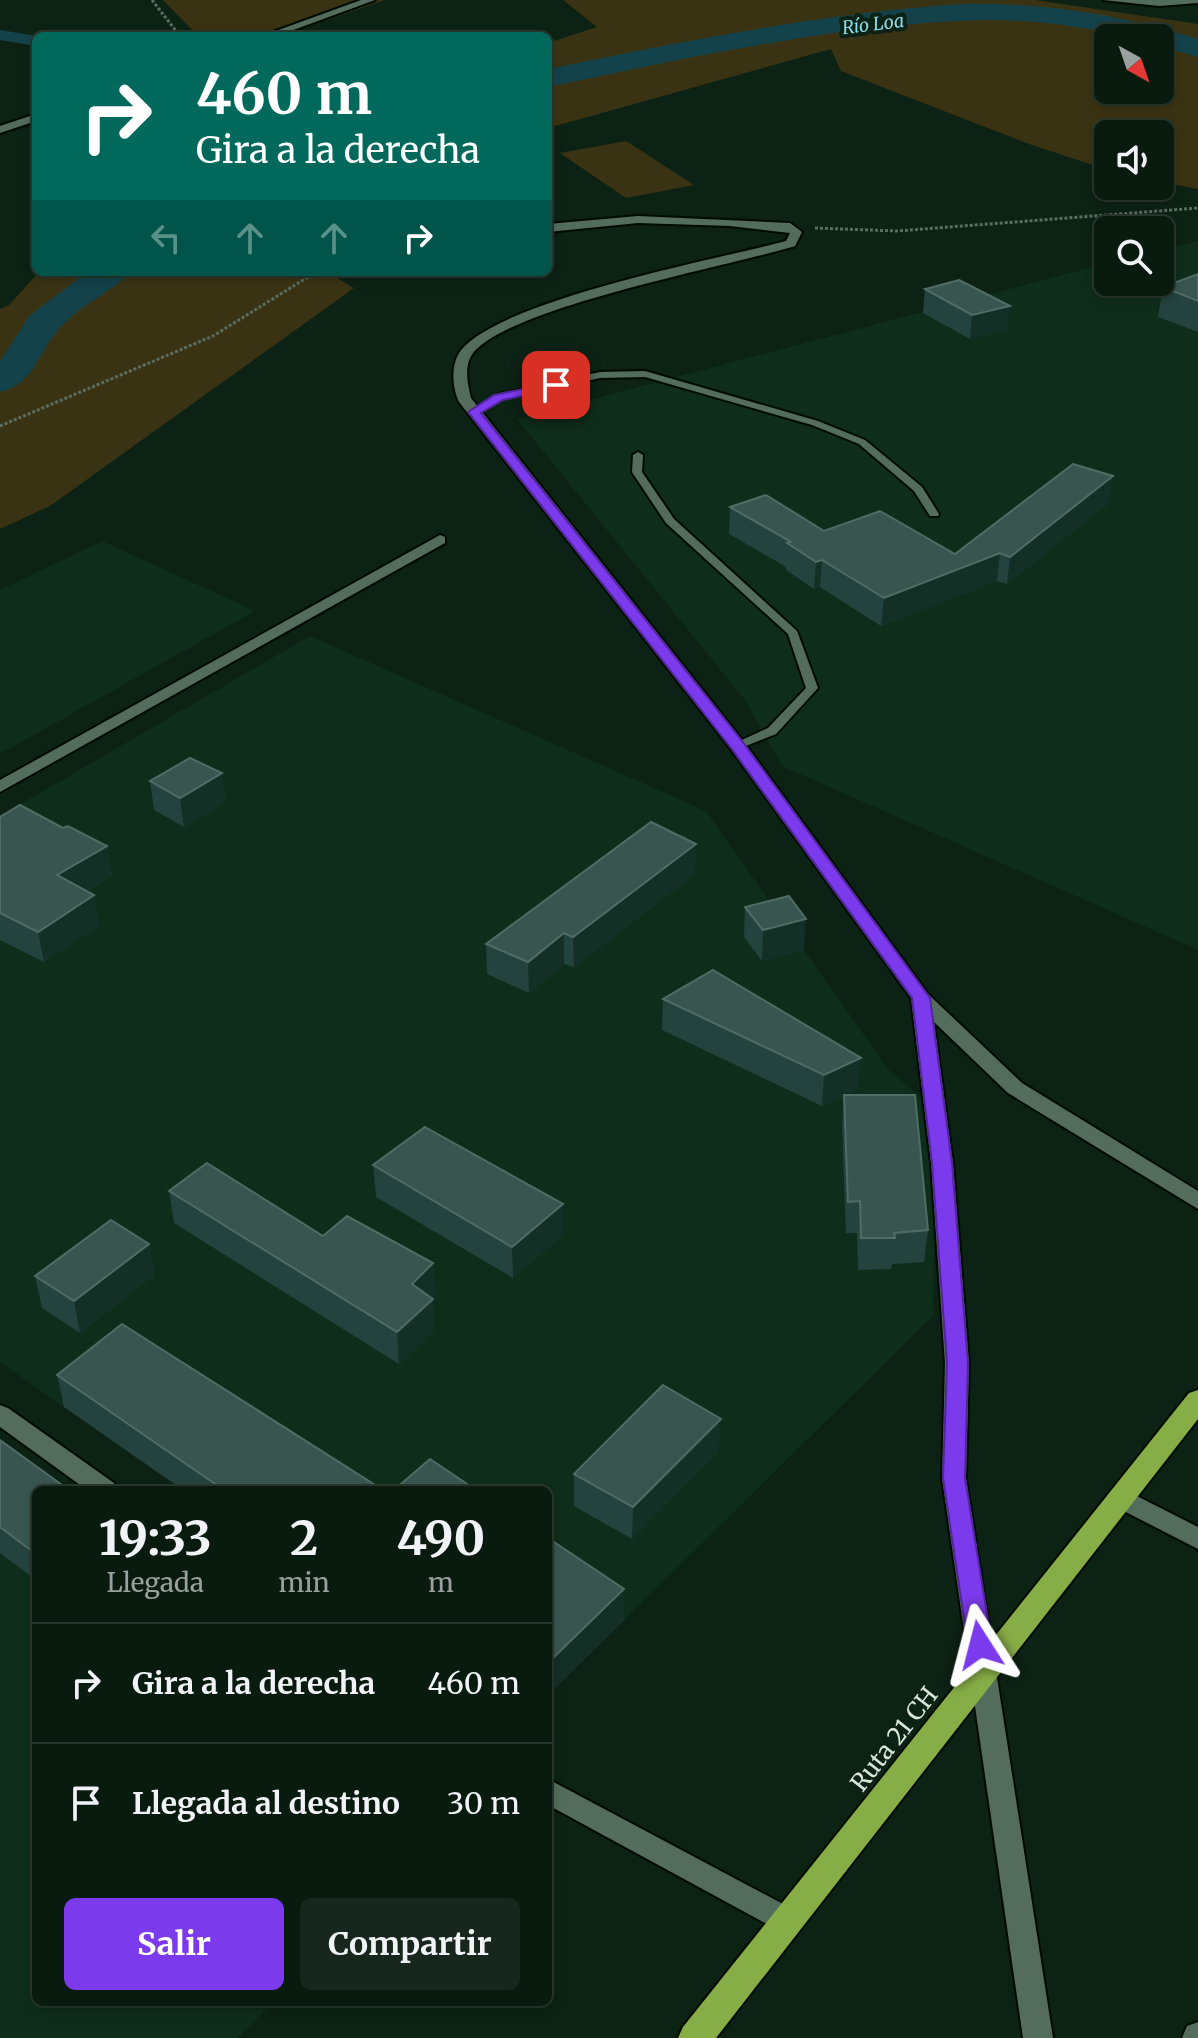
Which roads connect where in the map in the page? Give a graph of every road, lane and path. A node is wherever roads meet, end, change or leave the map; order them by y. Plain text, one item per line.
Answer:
1 (152, 0) edge
2 (370, 0) edge
3 (1108, 0) edge
4 (1198, 0) edge
5 (177, 32) edge
6 (278, 32) edge
7 (32, 118) edge
8 (0, 130) edge
9 (1198, 208) edge
10 (552, 227) edge
11 (790, 227) junction
12 (310, 276) edge
13 (474, 412) junction
14 (0, 426) edge
15 (638, 455) dead end
16 (934, 514) dead end
17 (440, 540) dead end
18 (737, 745) junction
19 (0, 787) edge
20 (921, 998) junction
21 (1198, 1201) edge
22 (1198, 1400) edge
23 (0, 1414) edge
24 (99, 1486) edge
25 (1121, 1498) junction
26 (1198, 1539) edge
27 (984, 1673) junction
28 (552, 1793) edge
29 (788, 1921) junction
30 (695, 2038) edge
31 (1038, 2038) edge

1 - 5 path
2 - 6 street
3 - 4 street
7 - 8 street
9 - 11 path
10 - 11 street
11 - 13 street
12 - 14 path
13 - 16 lane
13 - 18 street
15 - 18 lane
17 - 19 street
18 - 20 street
20 - 21 street
20 - 27 street
22 - 25 highway, Ruta 21 CH
23 - 24 street
25 - 26 street
25 - 27 highway, Ruta 21 CH
27 - 29 highway, Ruta 21 CH
27 - 31 street
28 - 29 street
29 - 30 highway, Ruta 21 CH

